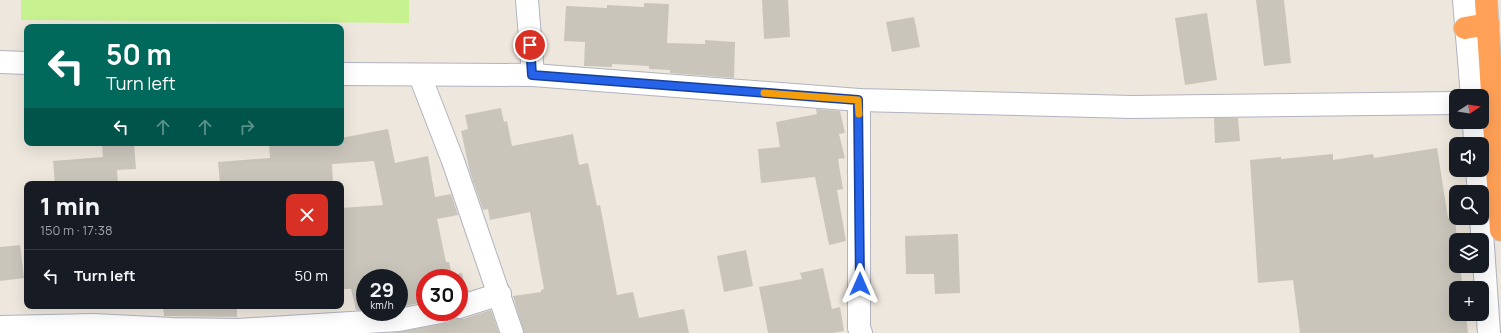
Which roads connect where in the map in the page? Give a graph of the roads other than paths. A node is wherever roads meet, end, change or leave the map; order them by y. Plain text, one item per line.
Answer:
1 (527, 0) edge
2 (1464, 0) edge
3 (1486, 0) edge
4 (1488, 24) junction
5 (1465, 28) junction
6 (0, 62) edge
7 (24, 63) edge
8 (344, 74) edge
9 (532, 75) junction
10 (420, 76) junction
11 (1471, 89) edge
12 (858, 100) junction
13 (1449, 103) edge
14 (1481, 225) edge
15 (1501, 230) edge
16 (500, 294) junction
17 (468, 304) edge
18 (416, 317) edge
19 (0, 327) edge
20 (854, 331) edge
21 (238, 332) edge
22 (512, 333) edge
23 (1489, 333) edge

1 - 9 street
2 - 5 street
3 - 4 highway
4 - 5 highway
4 - 15 highway
5 - 11 street
6 - 7 street
8 - 10 street
9 - 10 street
9 - 12 street
10 - 16 street
12 - 13 street
12 - 20 street
14 - 23 street
16 - 17 street
16 - 22 street
18 - 21 street
19 - 21 street

